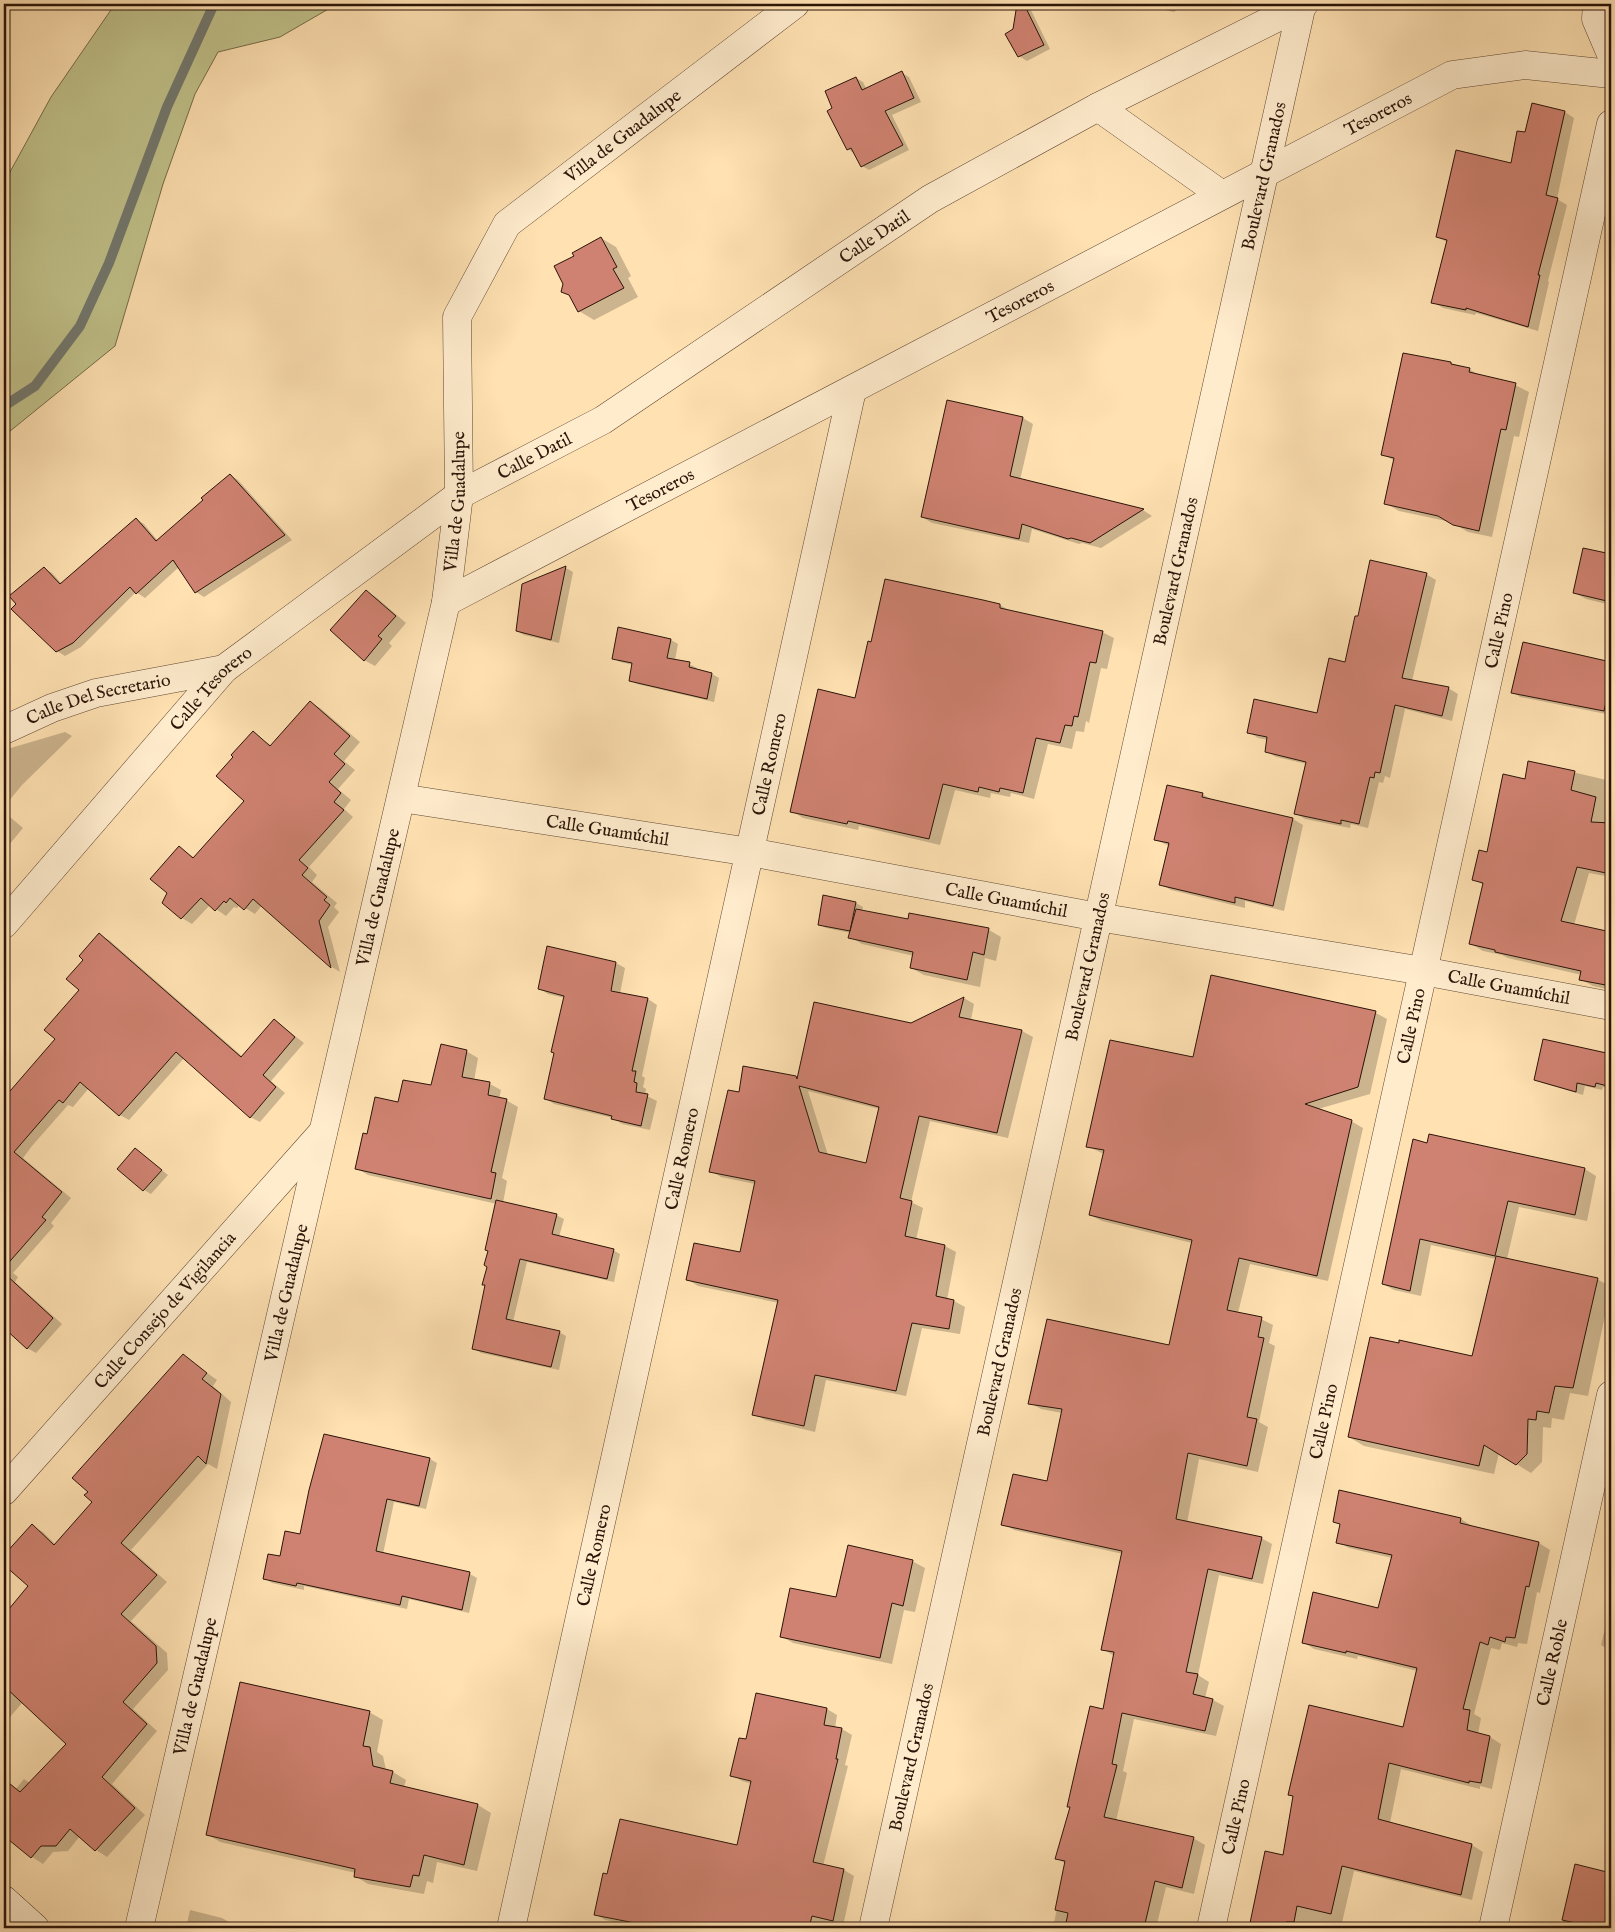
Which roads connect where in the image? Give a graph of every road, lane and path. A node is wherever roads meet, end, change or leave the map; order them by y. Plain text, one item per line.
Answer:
1 (795, 4) edge
2 (1302, 4) edge
3 (1597, 4) edge
4 (1611, 54) edge
5 (1611, 74) edge
6 (1098, 107) junction
7 (1611, 124) edge
8 (1264, 173) junction
9 (1222, 195) junction
10 (852, 390) junction
11 (459, 495) junction
12 (446, 602) junction
13 (224, 669) junction
14 (4, 730) edge
15 (401, 798) junction
16 (750, 852) junction
17 (1098, 917) junction
18 (4, 924) edge
19 (1423, 971) junction
20 (1611, 1006) edge
21 (325, 1128) junction
22 (1611, 1395) edge
23 (4, 1491) edge
24 (4, 1900) edge
25 (36, 1928) edge
26 (139, 1928) edge
27 (511, 1928) edge
28 (873, 1928) edge
29 (1211, 1928) edge
30 (1493, 1928) edge

1 - 11 street, Villa de Guadalupe
2 - 6 street, Calle Datil
2 - 8 street, Boulevard Granados
3 - 4 street
5 - 8 street, Tesoreros
6 - 9 street
6 - 11 street, Calle Datil
7 - 19 street, Calle Pino
8 - 9 street, Tesoreros
8 - 17 street, Boulevard Granados
9 - 10 street, Tesoreros
10 - 12 street, Tesoreros
10 - 16 street, Calle Romero
11 - 12 street, Villa de Guadalupe
11 - 13 street, Calle Tesorero
12 - 15 street, Villa de Guadalupe
13 - 14 street, Calle Del Secretario
13 - 18 street, Calle Tesorero
15 - 16 street, Calle Guamúchil
15 - 21 street, Villa de Guadalupe
16 - 17 street, Calle Guamúchil
16 - 27 street, Calle Romero
17 - 19 street, Calle Guamúchil
17 - 28 street, Boulevard Granados
19 - 20 street, Calle Guamúchil
19 - 29 street, Calle Pino
21 - 23 street, Calle Consejo de Vigilancia
21 - 26 street, Villa de Guadalupe
22 - 30 street, Calle Roble
24 - 25 street

